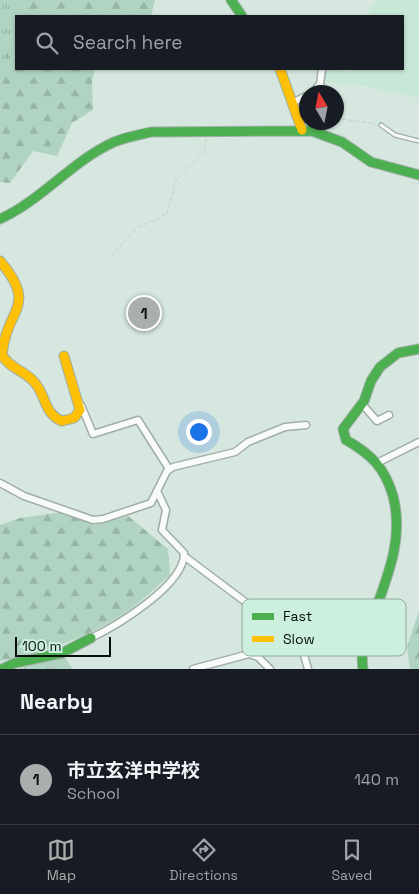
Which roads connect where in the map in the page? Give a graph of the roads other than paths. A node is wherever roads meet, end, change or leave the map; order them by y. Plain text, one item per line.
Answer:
1 (231, 0) edge
2 (241, 15) edge
3 (280, 70) edge
4 (322, 70) edge
5 (319, 85) edge
6 (299, 100) edge
7 (292, 103) junction
8 (299, 122) edge
9 (381, 125) road end
10 (302, 130) joint
11 (419, 141) edge
12 (419, 175) edge
13 (0, 220) edge
14 (0, 261) edge
15 (419, 349) edge
16 (64, 356) dead end
17 (80, 404) junction
18 (362, 404) junction
19 (389, 415) dead end
20 (306, 425) dead end
21 (419, 442) edge
22 (379, 462) junction
23 (169, 469) junction
24 (0, 483) edge
25 (157, 491) junction
26 (184, 556) junction
27 (380, 599) edge
28 (242, 600) edge
29 (91, 638) joint
30 (242, 656) edge
31 (255, 656) edge
32 (304, 656) edge
33 (363, 656) edge
34 (2, 669) edge
35 (193, 669) edge
36 (270, 669) edge
37 (308, 669) edge
38 (363, 669) edge

1 - 2 street
3 - 7 street
4 - 5 street
6 - 7 street
7 - 8 street
9 - 11 lane
10 - 12 street
10 - 13 street
14 - 17 street
15 - 18 street
16 - 17 street
17 - 23 street
18 - 19 street
18 - 22 street
20 - 23 street
21 - 22 street
22 - 27 street
23 - 25 street
24 - 25 street
25 - 26 street
26 - 28 street
26 - 29 street
29 - 34 street
30 - 35 street
31 - 36 street
32 - 37 street
33 - 38 street

